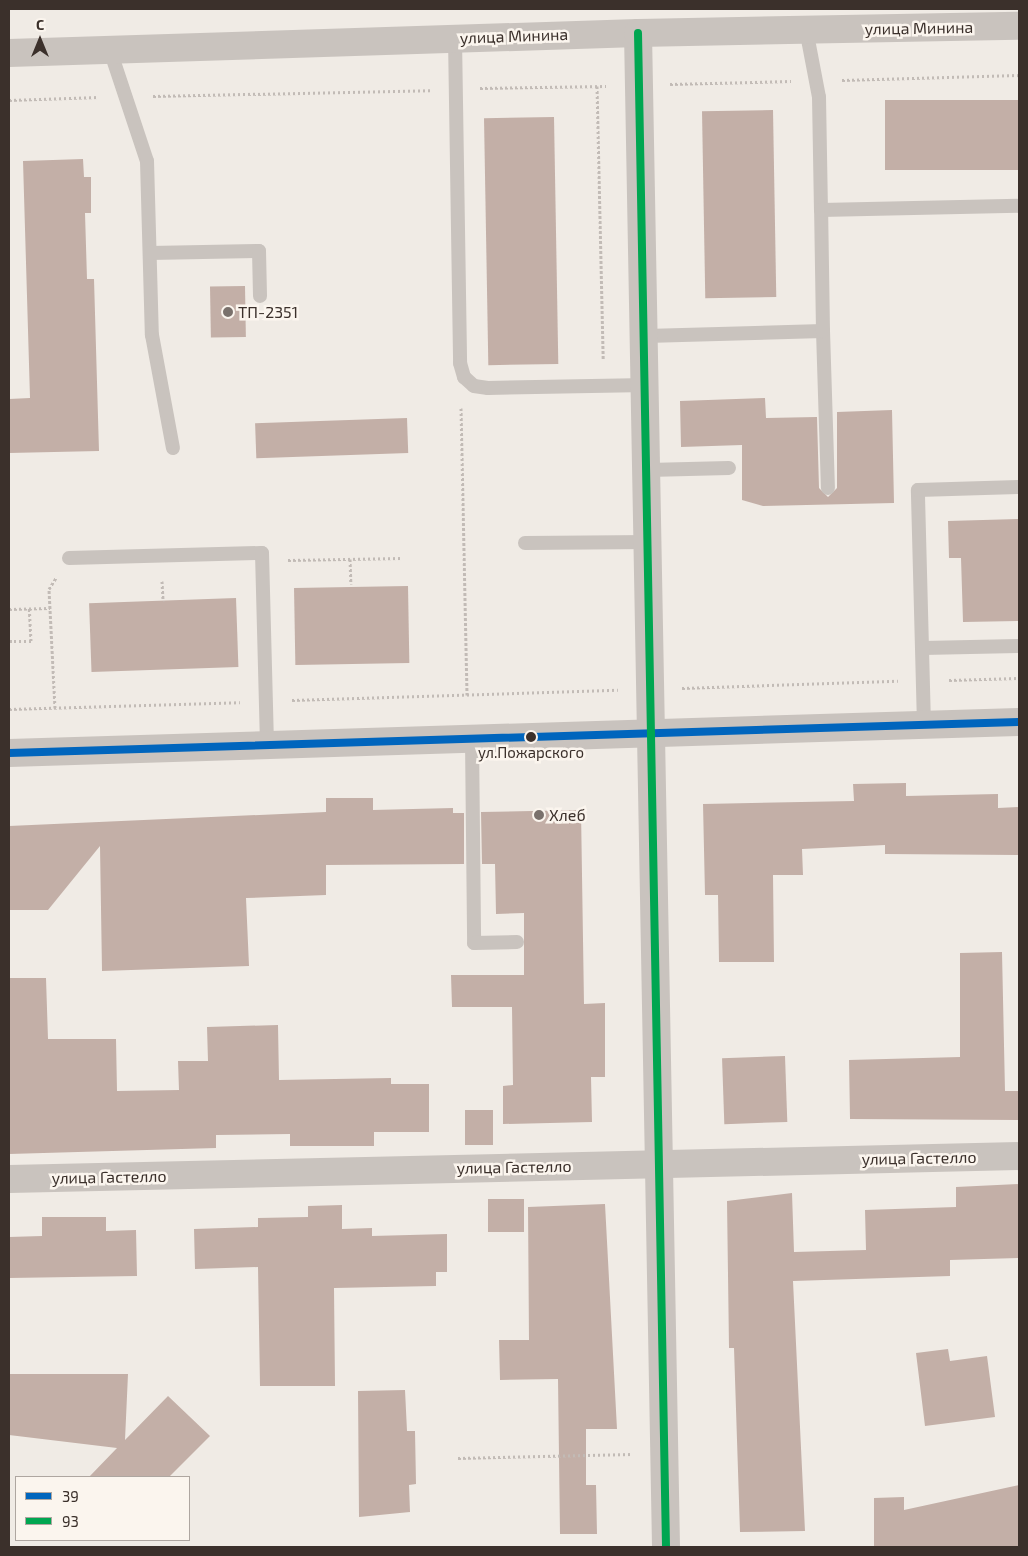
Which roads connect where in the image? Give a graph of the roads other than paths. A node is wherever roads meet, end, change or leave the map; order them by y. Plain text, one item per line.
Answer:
1 (1019, 26) edge
2 (806, 29) junction
3 (638, 33) junction
4 (455, 38) junction
5 (110, 50) junction
6 (9, 53) edge
7 (1019, 206) edge
8 (821, 210) junction
9 (150, 253) junction
10 (260, 296) dead end
11 (823, 331) junction
12 (646, 336) junction
13 (647, 385) junction
14 (173, 448) dead end
15 (729, 468) dead end
16 (648, 470) junction
17 (1019, 487) edge
18 (828, 488) dead end
19 (648, 542) junction
20 (525, 543) dead end
21 (69, 558) road end
22 (1019, 646) edge
23 (923, 648) junction
24 (1019, 722) edge
25 (924, 725) junction
26 (650, 734) junction
27 (472, 739) junction
28 (266, 745) junction
29 (9, 753) edge
30 (516, 942) dead end
31 (1019, 1156) edge
32 (657, 1163) junction
33 (9, 1180) edge
34 (666, 1547) edge

1 - 2 street, улица Минина
2 - 3 street, улица Минина
2 - 8 lane
3 - 4 street, улица Минина
3 - 12 street
4 - 5 street, улица Минина
4 - 13 lane
5 - 6 street, улица Минина
5 - 9 lane
7 - 8 lane
8 - 11 lane
9 - 10 lane
9 - 14 lane
11 - 12 lane
11 - 18 lane
12 - 13 street
13 - 16 street
15 - 16 lane
16 - 19 street
17 - 23 lane
19 - 20 lane
19 - 26 street
21 - 28 lane
22 - 23 lane
23 - 25 lane
24 - 25 street
25 - 26 street
26 - 27 street
26 - 32 street
27 - 28 street
27 - 30 lane
28 - 29 street
31 - 32 street, улица Гастелло
32 - 33 street, улица Гастелло
32 - 34 street

